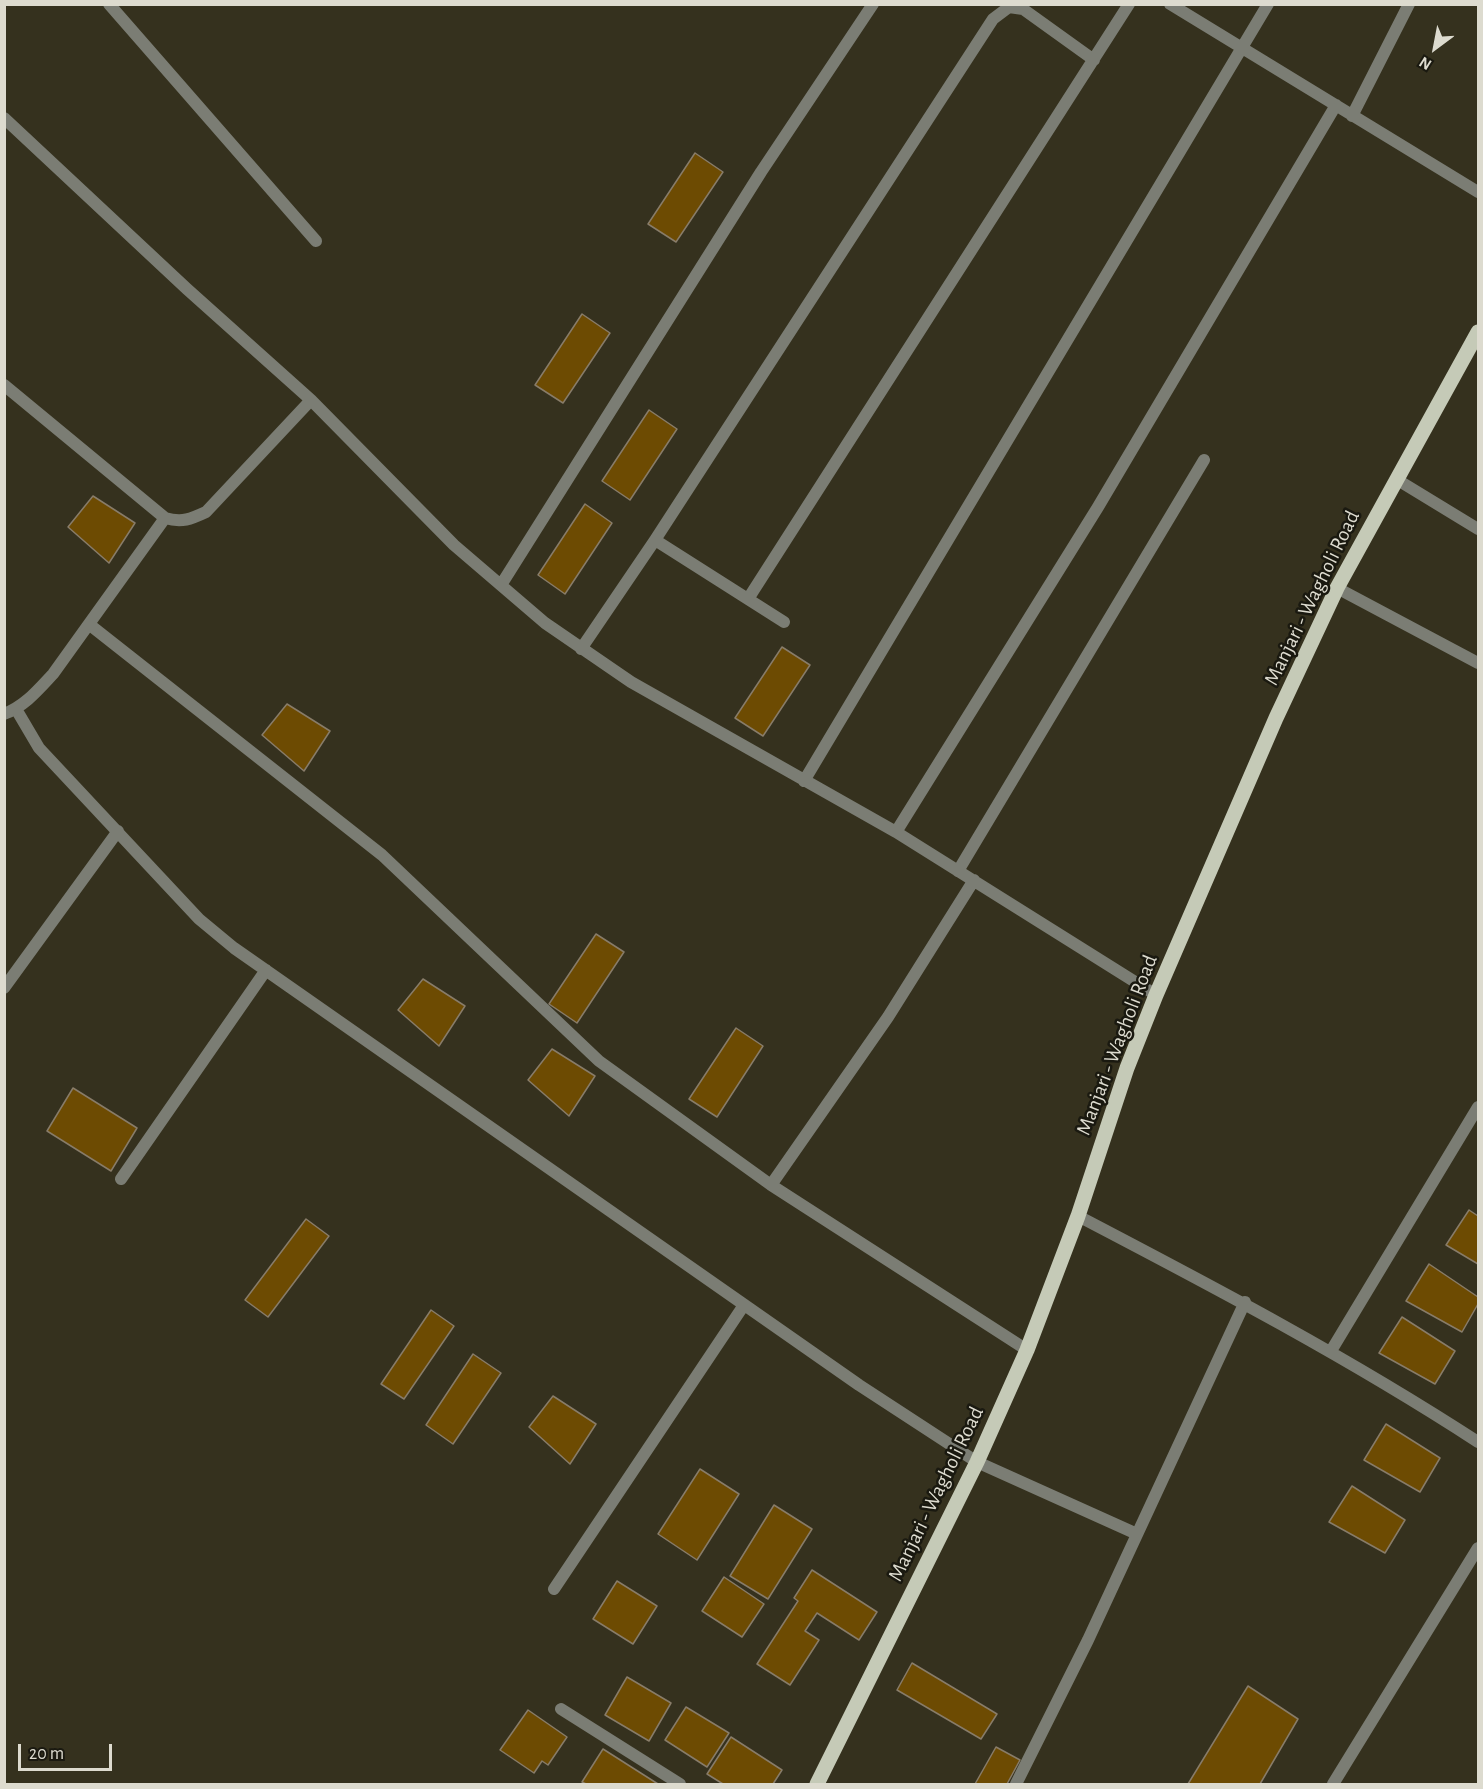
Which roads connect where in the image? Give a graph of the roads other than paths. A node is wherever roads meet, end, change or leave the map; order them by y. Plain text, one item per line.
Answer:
1 (109, 4) edge
2 (873, 4) edge
3 (1129, 4) edge
4 (1170, 4) edge
5 (1268, 4) edge
6 (1409, 4) edge
7 (1243, 48) junction
8 (1094, 60) junction
9 (1336, 105) junction
10 (1352, 116) junction
11 (4, 118) edge
12 (1479, 192) edge
13 (316, 242) dead end
14 (1479, 332) edge
15 (4, 385) edge
16 (311, 400) junction
17 (1204, 460) dead end
18 (1396, 479) junction
19 (165, 518) junction
20 (1479, 529) edge
21 (655, 540) junction
22 (501, 585) junction
23 (1337, 588) junction
24 (748, 599) junction
25 (784, 622) dead end
26 (90, 625) junction
27 (581, 649) junction
28 (1479, 663) edge
29 (10, 712) edge
30 (804, 781) junction
31 (118, 831) junction
32 (896, 832) junction
33 (958, 871) junction
34 (974, 880) junction
35 (266, 970) junction
36 (4, 988) edge
37 (1156, 995) junction
38 (1479, 1107) edge
39 (121, 1179) dead end
40 (771, 1185) junction
41 (1078, 1216) junction
42 (1245, 1302) junction
43 (744, 1305) junction
44 (1028, 1350) junction
45 (1331, 1351) junction
46 (1479, 1442) edge
47 (977, 1462) junction
48 (1137, 1534) junction
49 (1479, 1548) edge
50 (554, 1589) dead end
51 (561, 1709) dead end
52 (680, 1785) edge
53 (818, 1785) edge
54 (1016, 1785) edge
55 (1333, 1785) edge

1 - 13 street
2 - 22 street
3 - 8 street
4 - 7 street
5 - 7 street
6 - 10 street
7 - 9 street
7 - 30 street
8 - 21 street
8 - 24 street
9 - 10 street
9 - 32 street
10 - 12 street
11 - 16 street
14 - 18 main road, Manjari - Wagholi Road
15 - 19 street
16 - 19 street
16 - 22 street
17 - 33 street
18 - 20 street
18 - 23 main road, Manjari - Wagholi Road
19 - 26 street
21 - 24 street
21 - 27 street
22 - 27 street
23 - 28 street
23 - 37 main road, Manjari - Wagholi Road
24 - 25 street
26 - 29 street
26 - 40 street
27 - 30 street
29 - 31 street
30 - 32 street
31 - 35 street
31 - 36 street
32 - 33 street
33 - 34 street
34 - 37 street
34 - 40 street
35 - 39 street
35 - 43 street
37 - 41 main road, Manjari - Wagholi Road
38 - 45 street
40 - 44 street
41 - 42 street
41 - 44 main road, Manjari - Wagholi Road
42 - 45 street
42 - 48 street
43 - 47 street
43 - 50 street
44 - 47 main road, Manjari - Wagholi Road
45 - 46 street
47 - 48 street
47 - 53 main road, Manjari - Wagholi Road
48 - 54 street
49 - 55 street
51 - 52 street

